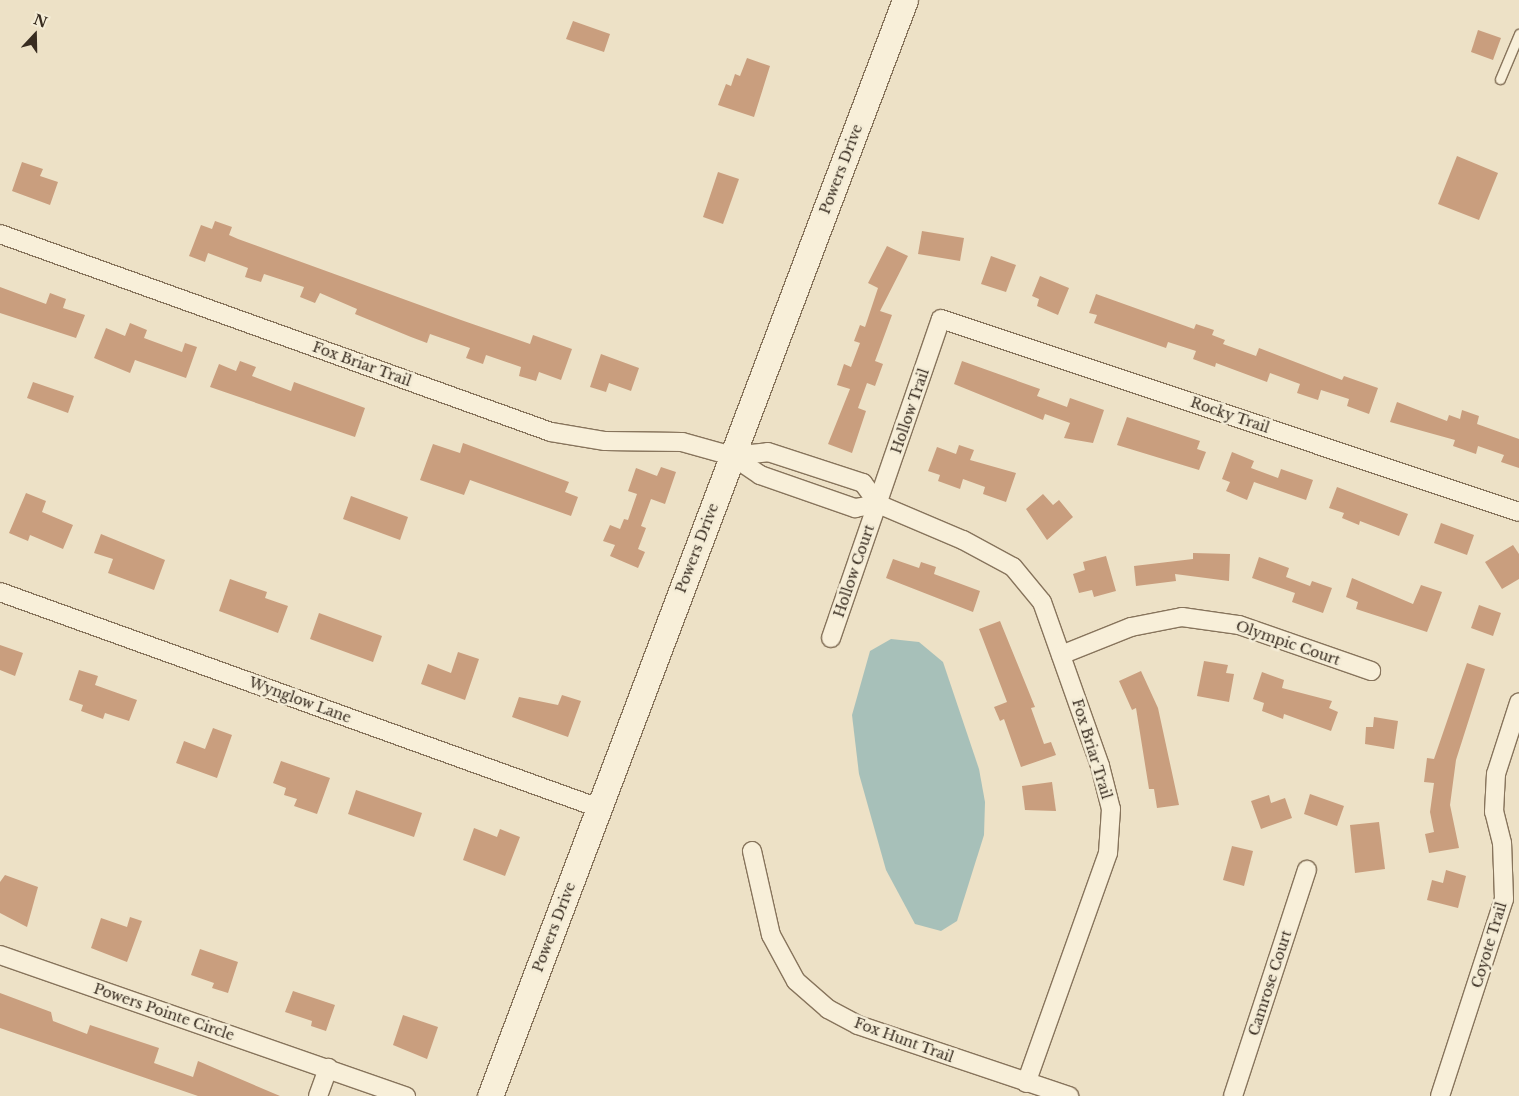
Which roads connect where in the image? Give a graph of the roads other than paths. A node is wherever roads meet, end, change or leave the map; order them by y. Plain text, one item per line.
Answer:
1 (905, 0) edge
2 (1519, 34) edge
3 (1500, 79) dead end
4 (0, 234) edge
5 (941, 319) joint
6 (732, 456) junction
7 (878, 504) junction
8 (1519, 512) edge
9 (0, 592) edge
10 (831, 638) dead end
11 (1061, 655) junction
12 (1371, 671) dead end
13 (1519, 703) edge
14 (599, 808) junction
15 (752, 851) dead end
16 (1307, 870) dead end
17 (0, 955) edge
18 (328, 1068) junction
19 (1026, 1083) junction
20 (318, 1096) edge
21 (406, 1096) edge
22 (490, 1096) edge
23 (1069, 1096) edge
24 (1233, 1096) edge
25 (1440, 1096) edge

1 - 6 street, Powers Drive
2 - 3 lane
4 - 6 street, Fox Briar Trail
5 - 7 street, Hollow Trail
5 - 8 street, Rocky Trail
6 - 7 street, Fox Briar Trail
6 - 7 street, Fox Briar Trail
6 - 14 street, Powers Drive
7 - 10 street, Hollow Court
7 - 11 street, Fox Briar Trail
9 - 14 street, Wynglow Lane
11 - 12 street, Olympic Court
11 - 19 street, Fox Briar Trail
13 - 25 street, Coyote Trail
14 - 22 street, Powers Drive
15 - 19 street, Fox Hunt Trail
16 - 24 street, Camrose Court
17 - 18 street, Powers Pointe Circle
18 - 20 street
18 - 21 street, Powers Pointe Circle
19 - 23 street, Fox Hunt Trail

